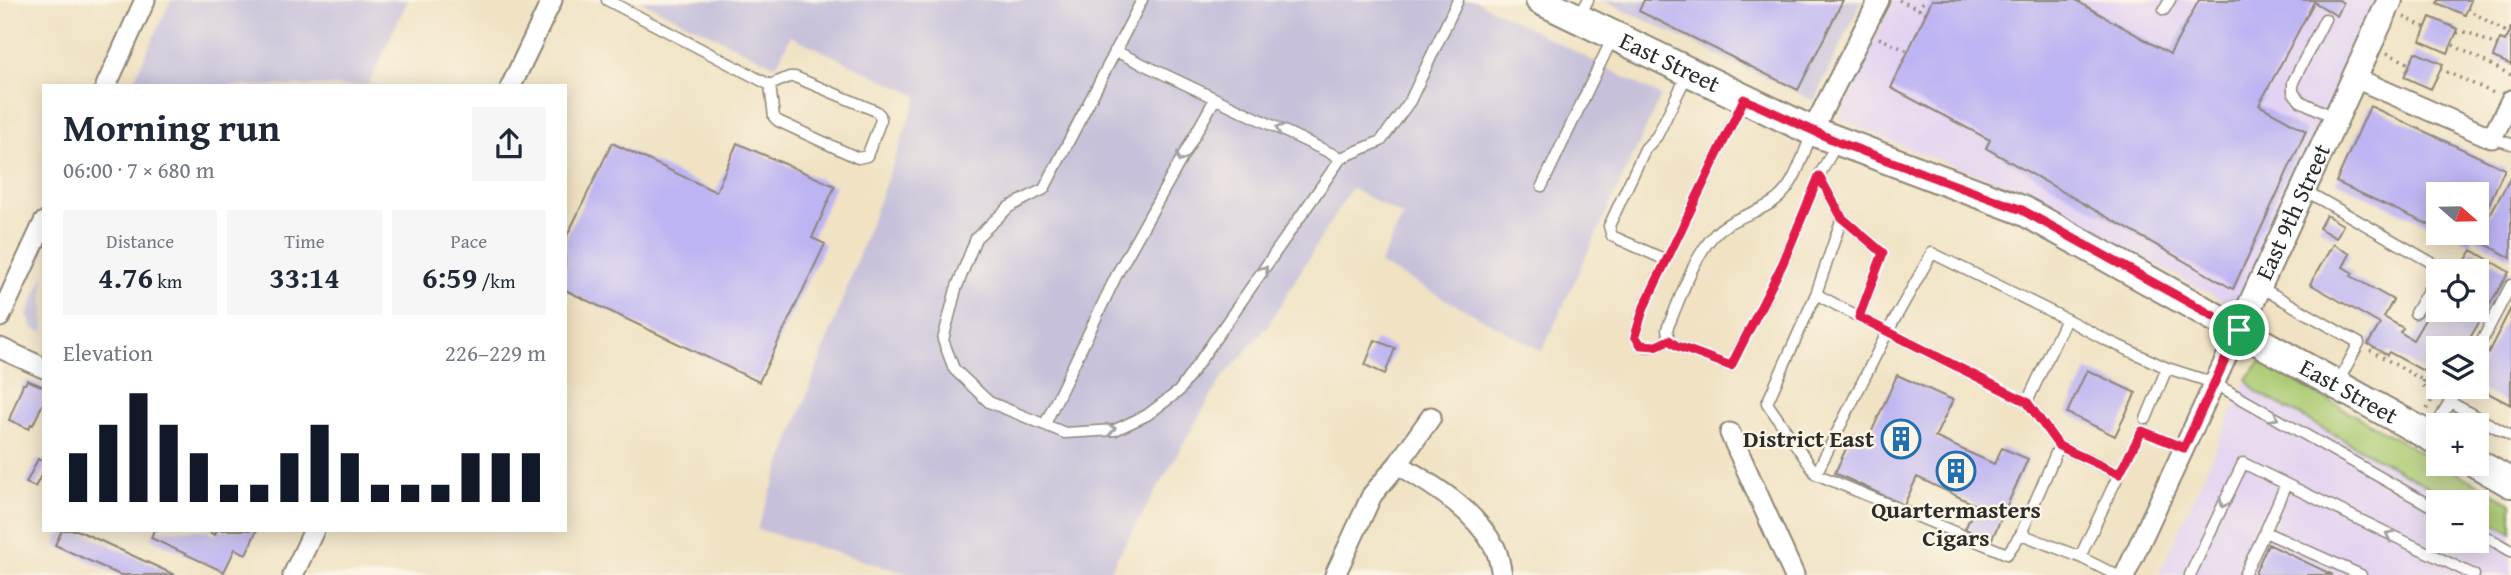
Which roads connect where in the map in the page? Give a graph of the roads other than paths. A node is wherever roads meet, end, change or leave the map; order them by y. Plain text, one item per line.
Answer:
1 (145, 0) edge
2 (552, 0) edge
3 (607, 0) edge
4 (1142, 0) edge
5 (1458, 0) edge
6 (1540, 0) edge
7 (1879, 0) edge
8 (2396, 8) edge
9 (1583, 9) edge
10 (2325, 19) dead end
11 (1614, 36) junction
12 (1115, 51) junction
13 (1688, 73) junction
14 (2355, 78) junction
15 (107, 84) edge
16 (513, 84) edge
17 (770, 85) junction
18 (1215, 99) junction
19 (1744, 99) junction
20 (2511, 100) edge
21 (2336, 118) junction
22 (1825, 136) junction
23 (2492, 138) junction
24 (2511, 144) edge
25 (1342, 159) junction
26 (1819, 176) junction
27 (1542, 187) dead end
28 (2304, 190) junction
29 (1842, 218) junction
30 (42, 226) edge
31 (2426, 259) edge
32 (1667, 260) junction
33 (2511, 285) edge
34 (2259, 287) junction
35 (2426, 293) edge
36 (1815, 294) junction
37 (2415, 313) dead end
38 (0, 317) edge
39 (1859, 317) junction
40 (2066, 319) junction
41 (2239, 330) junction
42 (1888, 331) junction
43 (2484, 336) edge
44 (1669, 340) junction
45 (0, 348) edge
46 (42, 367) edge
47 (2167, 369) junction
48 (2214, 383) junction
49 (2337, 384) junction
50 (2452, 399) edge
51 (2027, 402) junction
52 (2450, 402) junction
53 (2443, 413) edge
54 (1431, 417) dead end
55 (2146, 419) dead end
56 (1045, 424) junction
57 (2426, 426) edge
58 (1730, 433) dead end
59 (2511, 436) edge
60 (2059, 446) junction
61 (2184, 448) junction
62 (1398, 464) junction
63 (2489, 470) edge
64 (1816, 474) junction
65 (2119, 474) junction
66 (2511, 483) edge
67 (2286, 484) junction
68 (2426, 503) edge
69 (313, 532) edge
70 (2265, 532) junction
71 (2021, 534) junction
72 (2489, 538) edge
73 (2511, 551) edge
74 (2080, 557) junction
75 (293, 575) edge
76 (1335, 575) edge
77 (1502, 575) edge
78 (1794, 575) edge
79 (2116, 575) edge
80 (2125, 575) edge
81 (2189, 575) edge
82 (2244, 575) edge
83 (2361, 575) edge
84 (2474, 575) edge

1 - 15 street
2 - 16 street
3 - 17 lane
4 - 12 lane
5 - 25 lane
6 - 9 main road, East Street
7 - 22 street
8 - 14 street, East 9th Street
9 - 11 main road, East Street
10 - 21 lane
11 - 13 main road, East Street
11 - 27 lane
12 - 18 lane
12 - 56 lane
13 - 19 main road, East Street
13 - 32 lane
14 - 21 street, East 9th Street
14 - 23 street
17 - 17 lane
25 -> 18 lane
18 -> 56 lane
19 - 22 main road, East Street
19 - 32 lane
20 - 23 street
21 - 28 street, East 9th Street
22 - 26 lane
22 - 41 main road, East Street
22 - 44 lane
23 - 24 lane
56 -> 25 lane
26 - 29 lane
26 - 44 lane
28 - 31 lane
28 - 34 street, East 9th Street
29 - 36 lane
29 - 39 lane
30 - 38 street
32 - 44 lane
33 - 43 lane
34 - 41 street, East 9th Street
34 - 49 lane
35 - 37 lane
36 - 39 lane
36 - 64 lane
39 - 42 lane
40 - 42 lane
40 - 47 lane
40 - 51 lane
41 - 48 street, East 9th Street
41 - 49 main road, East Street
42 - 51 lane
42 - 64 lane
45 - 46 street
47 - 48 lane
47 - 55 lane
48 - 61 street, East 9th Street
48 -> 68 lane
49 - 57 main road, East Street
50 - 52 lane
51 - 60 lane
52 - 53 lane
52 - 59 lane
54 - 62 street
58 - 78 street
60 - 65 lane
60 - 71 lane
61 - 65 lane
61 - 80 street, East 9th Street
62 - 76 street
62 - 77 street
63 - 66 main road
64 - 71 lane
65 - 74 lane
67 - 70 lane
67 -> 81 lane
84 -> 67 lane
69 - 75 street
70 - 82 lane
70 - 83 lane
71 - 74 lane
72 - 73 lane
74 - 79 lane

